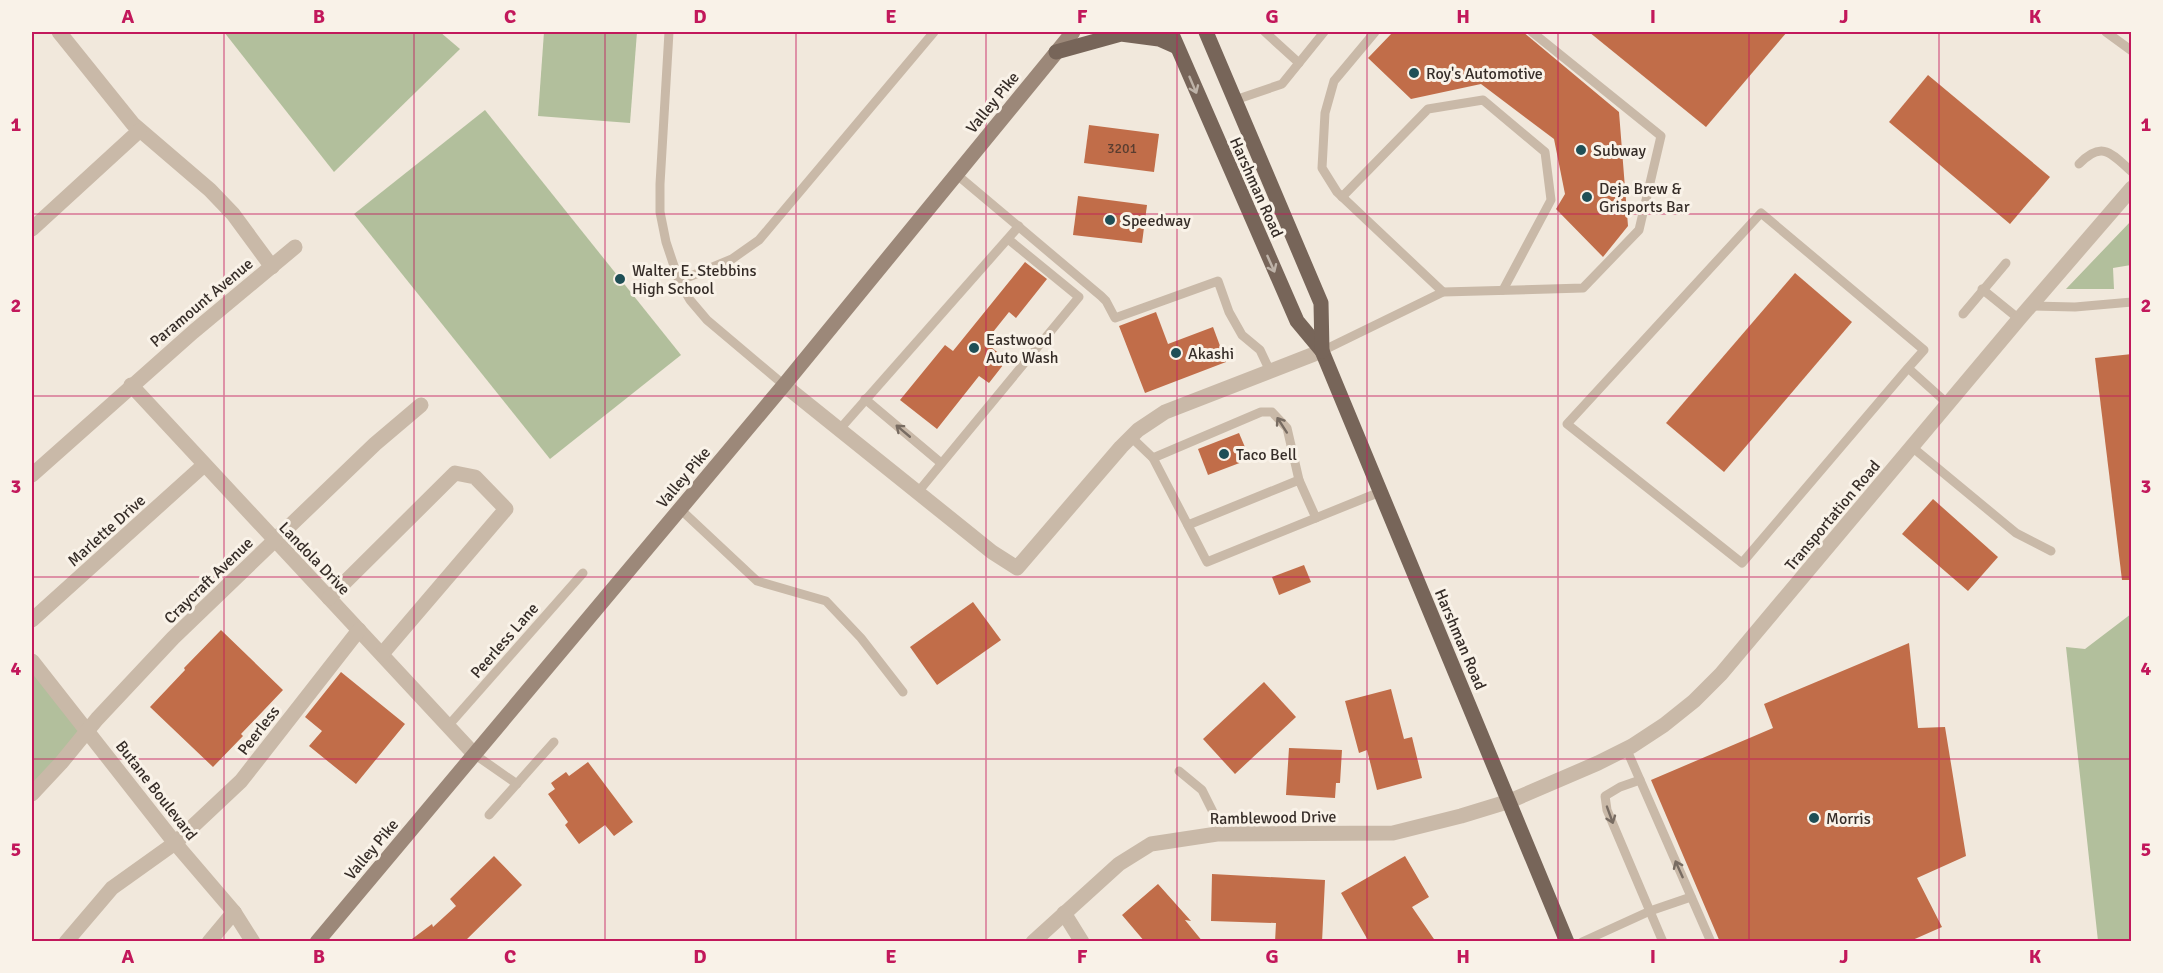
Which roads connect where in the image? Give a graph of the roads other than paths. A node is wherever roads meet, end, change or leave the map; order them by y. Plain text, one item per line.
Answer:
1 (59, 32) edge
2 (669, 32) edge
3 (934, 32) edge
4 (1073, 32) edge
5 (1171, 32) edge
6 (1206, 32) edge
7 (1265, 32) edge
8 (1324, 32) edge
9 (1374, 32) edge
10 (1532, 32) edge
11 (2106, 32) edge
12 (1177, 47) junction
13 (2132, 51) edge
14 (1056, 52) junction
15 (1299, 63) junction
16 (1235, 100) junction
17 (140, 131) junction
18 (2079, 164) dead end
19 (2132, 172) edge
20 (956, 174) junction
21 (2132, 188) edge
22 (1342, 197) junction
23 (1019, 226) junction
24 (32, 229) edge
25 (1008, 239) junction
26 (295, 247) dead end
27 (2006, 263) dead end
28 (272, 267) junction
29 (679, 281) junction
30 (1982, 289) junction
31 (1503, 290) junction
32 (1443, 292) junction
33 (2132, 302) edge
34 (2030, 306) junction
35 (1963, 314) dead end
36 (2019, 319) junction
37 (1322, 351) junction
38 (1908, 368) junction
39 (1270, 371) junction
40 (784, 385) junction
41 (131, 386) junction
42 (865, 399) junction
43 (1948, 404) junction
44 (421, 405) dead end
45 (839, 430) junction
46 (1131, 437) junction
47 (1912, 447) junction
48 (1153, 458) junction
49 (941, 463) junction
50 (204, 465) junction
51 (32, 475) edge
52 (1299, 480) junction
53 (918, 492) junction
54 (1380, 492) junction
55 (680, 509) junction
56 (1316, 518) junction
57 (1188, 525) junction
58 (275, 542) junction
59 (2051, 550) dead end
60 (582, 573) dead end
61 (329, 598) junction
62 (32, 620) edge
63 (359, 630) junction
64 (382, 654) junction
65 (32, 661) edge
66 (903, 692) dead end
67 (448, 726) junction
68 (88, 732) junction
69 (554, 742) dead end
70 (1626, 748) junction
71 (474, 754) junction
72 (1179, 771) dead end
73 (1640, 780) junction
74 (517, 784) junction
75 (32, 794) edge
76 (1510, 801) junction
77 (489, 815) dead end
78 (1224, 834) junction
79 (175, 843) junction
80 (1691, 897) junction
81 (1650, 911) junction
82 (234, 912) junction
83 (1064, 914) junction
84 (66, 942) edge
85 (209, 942) edge
86 (253, 942) edge
87 (317, 942) edge
88 (1033, 942) edge
89 (1082, 942) edge
90 (1567, 942) edge
91 (1582, 942) edge
92 (1663, 942) edge
93 (1711, 942) edge

1 - 17 street
2 - 29 lane
3 - 29 lane
4 - 14 street, Valley Pike
5 - 12 main road, Harshman Road
6 - 16 main road, Harshman Road
7 - 15 lane
8 - 15 lane
9 - 22 lane
10 - 31 lane
11 - 13 lane
12 - 14 main road
12 -> 37 main road, Harshman Road
14 - 20 street, Valley Pike
15 - 16 lane
16 - 37 main road, Harshman Road
17 - 24 street
17 - 28 street
18 - 19 lane
20 - 23 lane
20 - 40 street, Valley Pike
21 - 34 street, Transportation Road
22 - 31 lane
22 - 32 lane
23 - 25 lane
23 - 39 lane
25 - 42 lane
25 - 49 lane
26 - 28 street, Paramount Avenue
27 - 30 lane
28 - 41 street, Paramount Avenue
29 - 40 lane
30 - 35 lane
30 - 36 lane
31 - 32 lane
32 - 37 lane
33 - 34 lane
34 - 36 street, Transportation Road
36 - 43 street, Transportation Road
37 - 39 street
37 - 54 main road, Harshman Road
38 - 38 lane
38 - 43 lane
39 - 46 street
40 - 45 street
40 - 55 street, Valley Pike
41 - 50 street, Landola Drive
41 - 51 street, Paramount Avenue
42 - 45 lane
49 -> 42 lane
43 - 47 street, Transportation Road
44 - 58 street, Craycraft Avenue
45 - 53 street
46 - 48 lane
46 - 53 street
47 - 59 lane
47 - 70 street, Transportation Road
52 -> 48 lane
48 - 57 lane
49 - 53 lane
50 - 58 street, Landola Drive
50 - 62 street, Marlette Drive
52 - 56 lane
52 - 57 lane
54 - 56 lane
54 - 76 main road, Harshman Road
55 - 66 lane
55 - 71 street, Valley Pike
56 - 57 lane
58 - 61 street, Landola Drive
58 - 68 street, Craycraft Avenue
60 - 67 lane, Peerless Lane
61 - 63 street, Landola Drive
61 - 64 street
63 - 64 street, Landola Drive
63 - 79 street, Peerless
64 - 67 street, Landola Drive
65 - 68 street, Butane Boulevard
67 - 71 street, Landola Drive
68 - 75 street, Craycraft Avenue
68 - 79 street, Butane Boulevard
69 - 74 lane
70 - 73 lane
70 - 76 street, Transportation Road
71 - 74 lane
71 - 87 street, Valley Pike
72 - 78 lane
80 -> 73 lane
73 -> 81 lane
74 - 77 lane
76 - 78 street, Ramblewood Drive
76 - 90 main road, Harshman Road
78 - 83 street, Ramblewood Drive
79 - 82 street, Butane Boulevard
79 - 84 street, Peerless
80 - 81 lane
80 - 93 lane
81 - 91 lane
81 - 92 lane
82 - 85 street
82 - 86 street, Butane Boulevard
83 - 88 street, Ramblewood Drive
83 - 89 street

